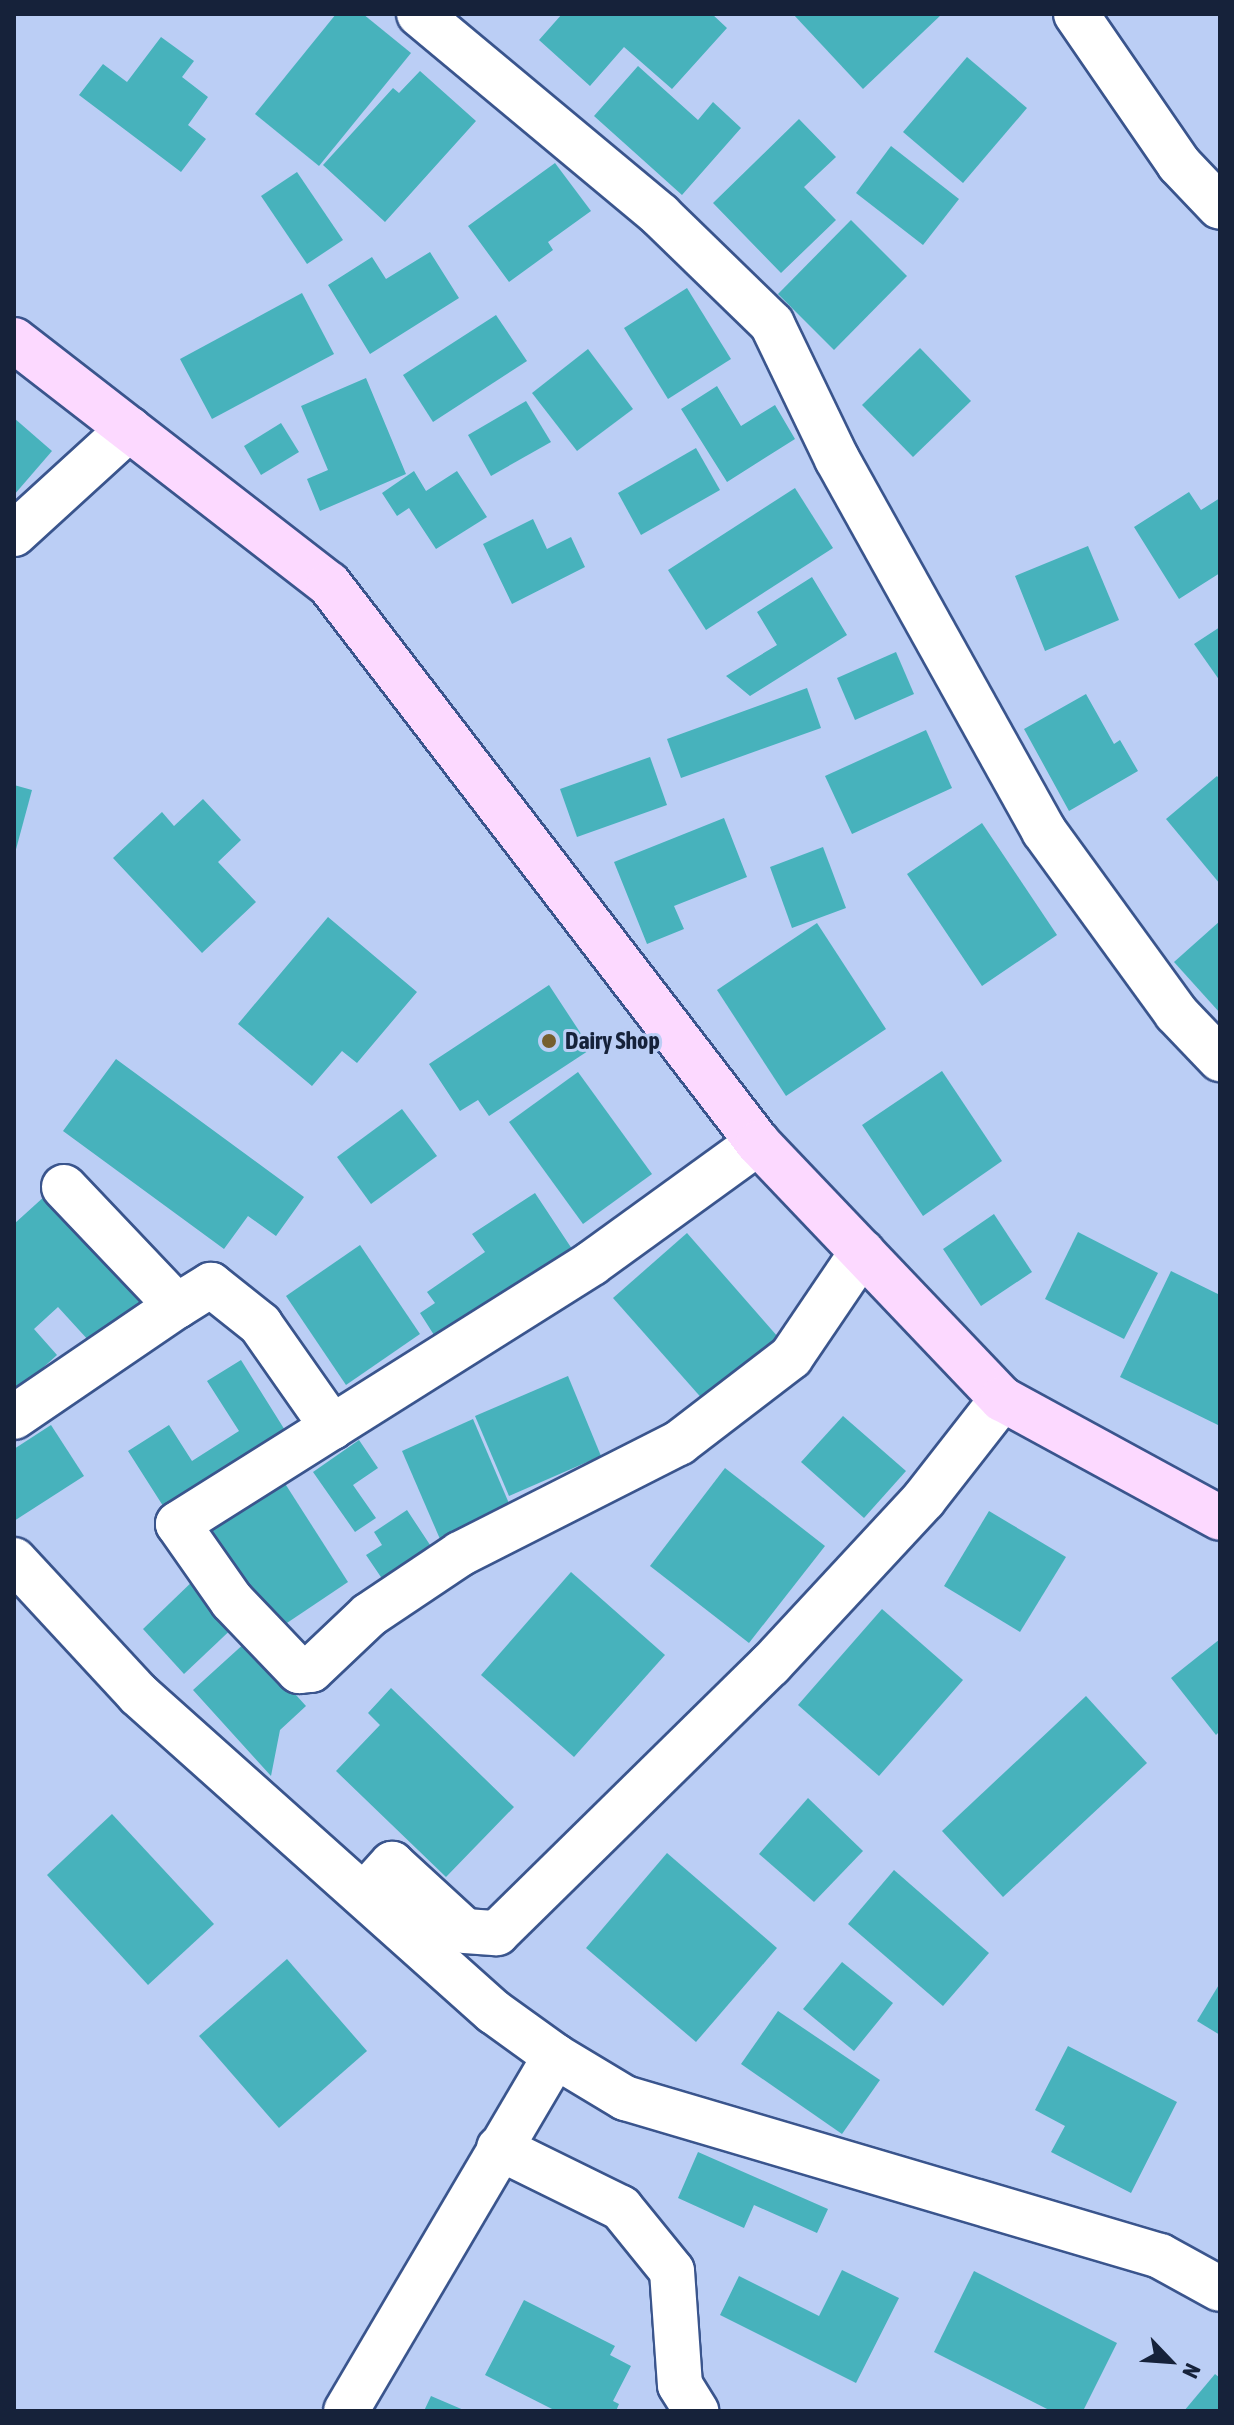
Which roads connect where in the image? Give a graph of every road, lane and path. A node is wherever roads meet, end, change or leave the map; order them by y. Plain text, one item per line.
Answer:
1 (1076, 14) edge
2 (432, 17) edge
3 (1220, 207) edge
4 (14, 340) edge
5 (129, 429) junction
6 (14, 534) edge
7 (1220, 1059) edge
8 (758, 1143) junction
9 (64, 1187) dead end
10 (862, 1252) junction
11 (177, 1306) junction
12 (1002, 1399) junction
13 (14, 1417) edge
14 (332, 1427) junction
15 (1220, 1518) edge
16 (14, 1560) edge
17 (364, 1895) junction
18 (555, 2056) junction
19 (499, 2148) junction
20 (1220, 2289) edge
21 (346, 2411) edge
22 (696, 2411) edge

1 - 3 street
2 - 7 street
4 - 5 main road
5 - 6 street
5 - 8 main road
8 - 10 main road
8 - 14 street
9 - 11 street
10 - 12 main road
10 - 14 street
11 - 13 street
11 - 14 street
12 - 15 main road
12 - 17 street
16 - 17 street
17 - 18 street
18 - 19 street
18 - 20 street
19 - 21 street
19 - 22 street

